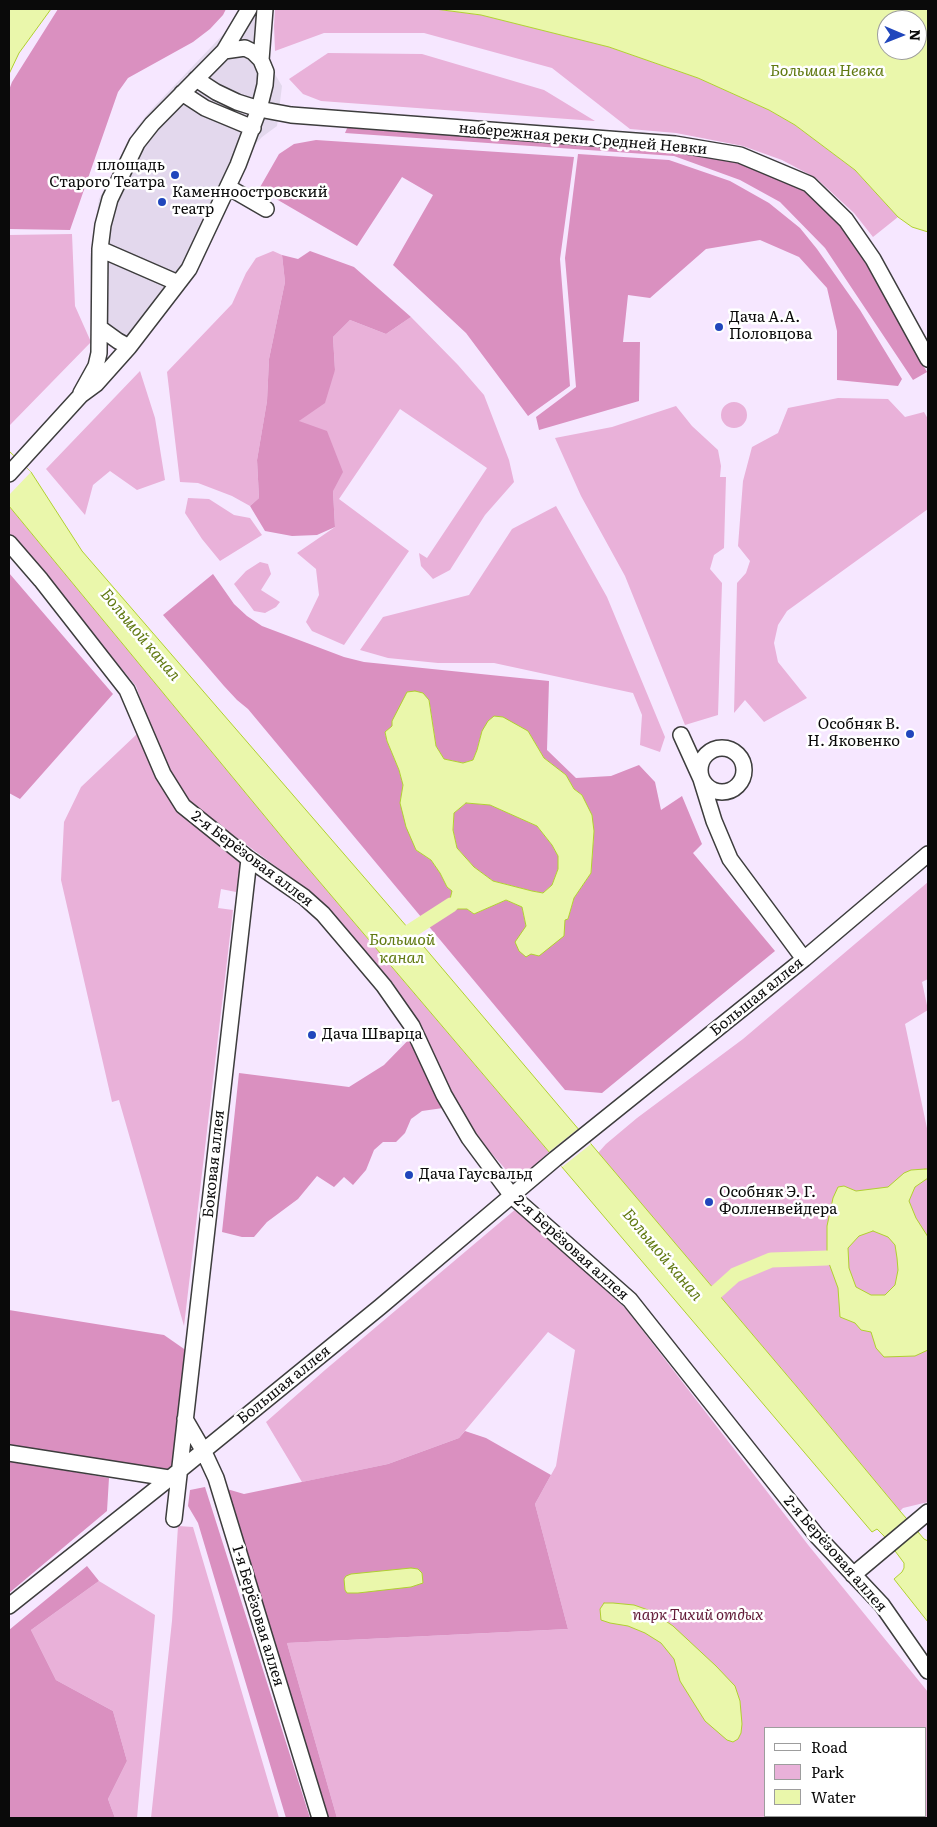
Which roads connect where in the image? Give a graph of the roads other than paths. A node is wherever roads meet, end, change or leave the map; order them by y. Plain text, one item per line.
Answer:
1 (249, 9) edge
2 (265, 9) edge
3 (224, 51) junction
4 (262, 60) junction
5 (196, 79) junction
6 (182, 93) junction
7 (259, 109) junction
8 (253, 128) junction
9 (228, 187) junction
10 (266, 209) dead end
11 (100, 249) junction
12 (178, 283) junction
13 (100, 328) junction
14 (129, 347) junction
15 (928, 359) edge
16 (81, 395) junction
17 (9, 474) edge
18 (9, 543) edge
19 (681, 735) dead end
20 (701, 779) junction
21 (712, 797) junction
22 (928, 854) edge
23 (249, 859) junction
24 (804, 959) junction
25 (512, 1196) junction
26 (186, 1419) junction
27 (203, 1450) junction
28 (9, 1453) edge
29 (175, 1479) junction
30 (928, 1512) edge
31 (174, 1519) dead end
32 (853, 1575) junction
33 (9, 1606) edge
34 (928, 1671) edge
35 (320, 1818) edge

1 - 3 street
2 - 4 street
3 - 4 street
3 - 5 street
4 - 7 street
5 - 6 street
5 - 7 street
6 - 8 street
6 - 11 street
7 - 8 street
7 - 15 street, набережная реки Средней Невки
8 - 9 street
9 - 10 street
9 - 12 street
11 - 12 street
11 - 13 street
12 - 14 street
13 - 14 street
13 - 16 street
14 - 16 street
16 - 17 street
18 - 23 street, 2-я Берёзовая аллея
19 - 20 street
20 - 21 street
20 - 21 street
21 - 24 street
22 - 24 street, Большая аллея
23 - 25 street, 2-я Берёзовая аллея
23 - 26 street, Боковая аллея
24 - 25 street, Большая аллея
25 - 27 street, Большая аллея
25 - 32 street, 2-я Берёзовая аллея
26 - 27 street, 1-я Берёзовая аллея
26 - 29 street, Боковая аллея
27 - 29 street, Большая аллея
27 - 35 street, 1-я Берёзовая аллея
28 - 29 street
29 - 31 street, Боковая аллея
29 - 33 street, Большая аллея
30 - 32 street
32 - 34 street, 2-я Берёзовая аллея

